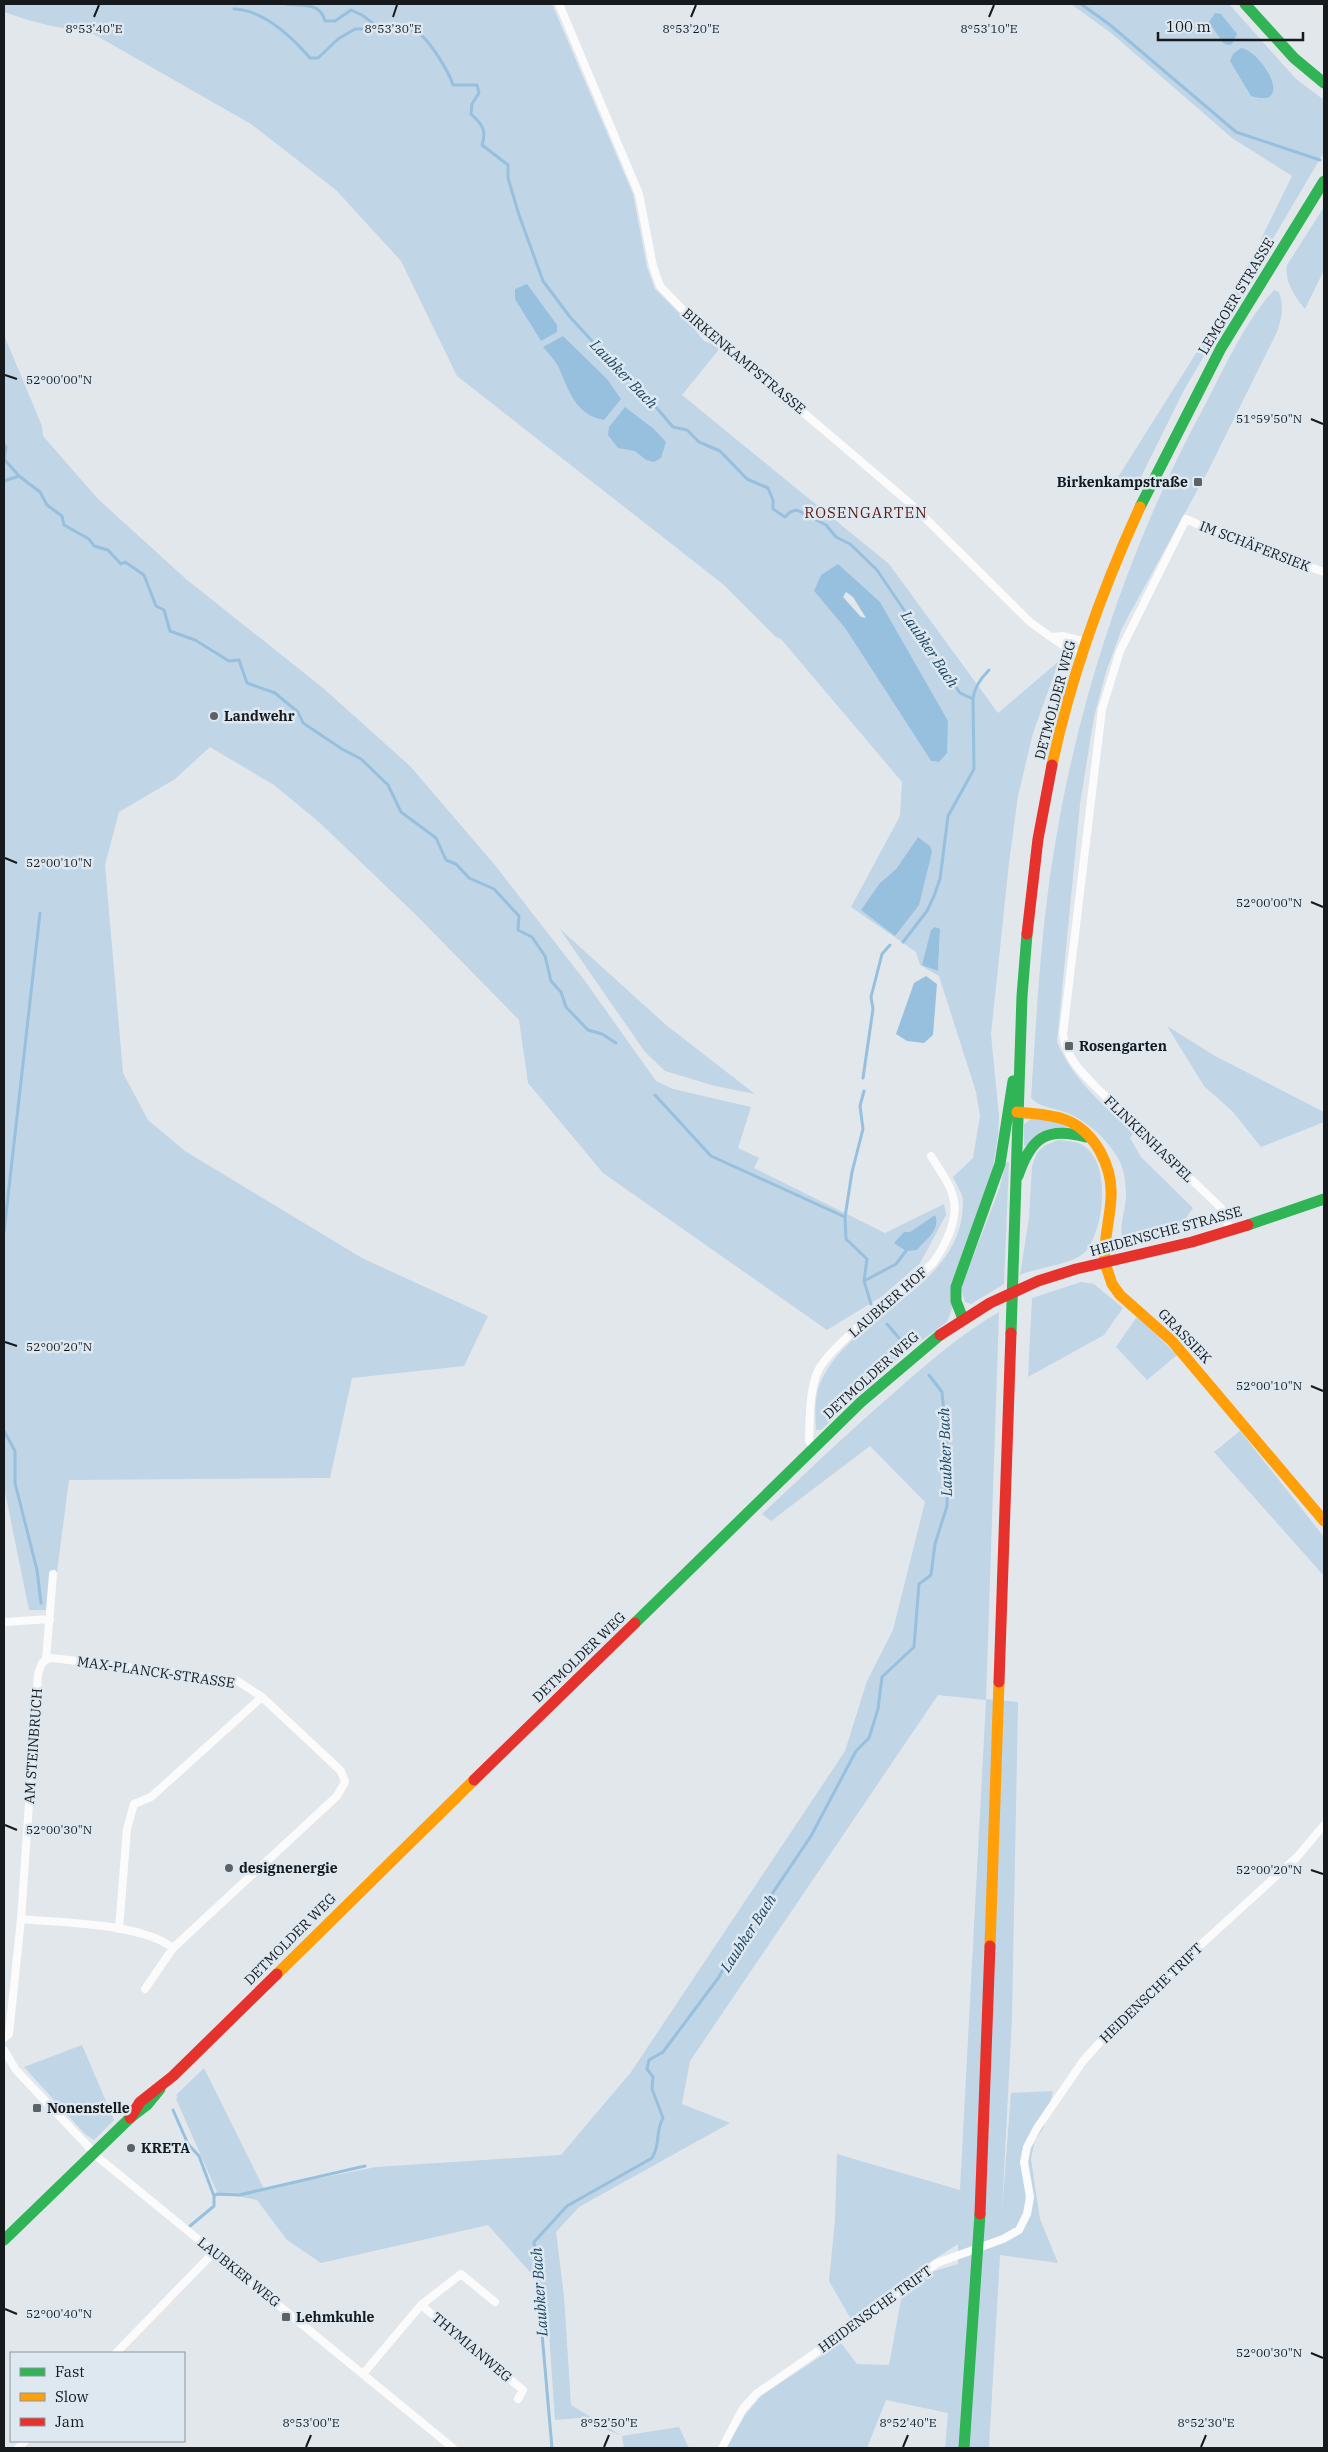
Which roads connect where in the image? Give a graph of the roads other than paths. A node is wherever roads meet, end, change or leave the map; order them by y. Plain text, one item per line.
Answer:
1 (558, 4) edge
2 (1245, 4) edge
3 (1324, 83) edge
4 (1324, 181) edge
5 (1178, 430) joint
6 (1324, 572) edge
7 (1052, 637) junction
8 (1086, 642) junction
9 (1081, 656) junction
10 (1064, 1046) joint
11 (1019, 1062) junction
12 (1017, 1112) junction
13 (1088, 1138) junction
14 (930, 1156) dead end
15 (1015, 1188) junction
16 (1324, 1198) edge
17 (1231, 1232) junction
18 (1105, 1262) junction
19 (1042, 1279) joint
20 (963, 1319) junction
21 (814, 1447) junction
22 (1324, 1521) edge
23 (53, 1574) dead end
24 (50, 1619) junction
25 (4, 1622) edge
26 (46, 1660) junction
27 (262, 1697) junction
28 (1324, 1825) edge
29 (21, 1919) junction
30 (119, 1929) junction
31 (173, 1948) junction
32 (145, 1989) dead end
33 (4, 2038) edge
34 (4, 2050) edge
35 (94, 2153) junction
36 (4, 2240) edge
37 (214, 2252) junction
38 (495, 2302) dead end
39 (421, 2305) junction
40 (117, 2352) edge
41 (363, 2374) junction
42 (528, 2382) dead end
43 (523, 2390) junction
44 (518, 2399) dead end
45 (453, 2448) edge
46 (722, 2448) edge
47 (964, 2448) edge

1 - 7 street, BIRKENKAMPSTRASSE
2 - 3 main road
4 - 5 main road, LEMGOER STRASSE
5 - 8 main road, DETMOLDER WEG
6 - 10 street, IM SCHÄFERSIEK
7 - 8 street, BIRKENKAMPSTRASSE
7 - 9 street, BIRKENKAMPSTRASSE
8 - 9 main road, DETMOLDER WEG
9 - 11 main road, DETMOLDER WEG
10 - 17 street, FLINKENHASPEL
11 - 12 main road, DETMOLDER WEG
11 - 20 main road
12 - 13 main road, GRASSIEK
12 - 15 main road, DETMOLDER WEG
13 - 15 main road
13 - 18 main road, GRASSIEK
14 - 21 street, LAUBKER HOF
15 - 47 main road, DETMOLDER WEG
16 - 17 main road, HEIDENSCHE STRASSE
17 - 18 main road, HEIDENSCHE STRASSE
18 - 19 main road, HEIDENSCHE STRASSE
18 - 22 main road, GRASSIEK
19 - 20 main road, DETMOLDER WEG
20 - 21 main road, DETMOLDER WEG
21 - 35 main road, DETMOLDER WEG
23 - 24 street, AM STEINBRUCH
24 - 25 street
24 - 26 street, AM STEINBRUCH
26 - 27 street, MAX-PLANCK-STRASSE
26 - 29 street, AM STEINBRUCH
27 - 30 street
27 - 31 street, MAX-PLANCK-STRASSE
28 - 46 street, HEIDENSCHE TRIFT
29 - 30 street
29 - 33 street, AM STEINBRUCH
30 - 31 street
31 - 32 street
34 - 35 street, LAUBKER WEG
35 - 36 main road, DETMOLDER WEG
35 - 37 street, LAUBKER WEG
37 - 40 street
37 - 41 street, LAUBKER WEG
38 - 39 street
39 - 41 street
39 - 43 street, THYMIANWEG
41 - 45 street, LAUBKER WEG
42 - 43 street, THYMIANWEG
43 - 44 street, THYMIANWEG

